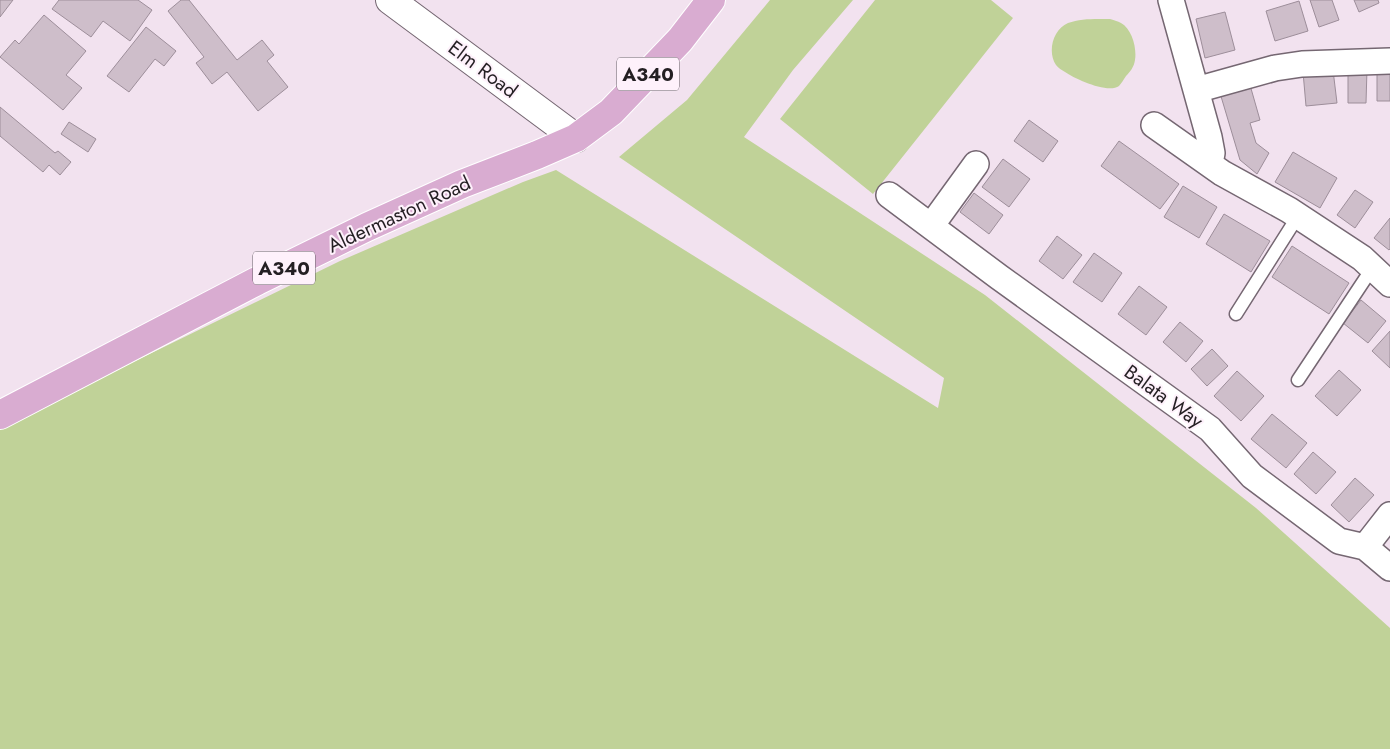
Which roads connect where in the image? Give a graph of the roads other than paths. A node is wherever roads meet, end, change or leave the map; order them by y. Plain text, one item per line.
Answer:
1 (390, 0) edge
2 (711, 0) edge
3 (1171, 0) edge
4 (1390, 61) edge
5 (1196, 90) junction
6 (1154, 125) dead end
7 (576, 138) junction
8 (976, 164) dead end
9 (1210, 164) junction
10 (889, 195) dead end
11 (1298, 216) junction
12 (931, 226) junction
13 (1381, 275) edge
14 (1236, 314) dead end
15 (1298, 380) dead end
16 (0, 416) edge
17 (1390, 515) edge
18 (1364, 547) junction
19 (1390, 568) edge

1 - 7 street, Elm Road
2 - 7 main road, Aldermaston Road / A340
3 - 5 street
4 - 5 street
5 - 9 street
6 - 9 street
7 - 16 main road, Aldermaston Road / A340
8 - 12 street
9 - 11 street
10 - 12 street, Balata Way
11 - 13 street
11 - 14 lane
12 - 18 street, Balata Way
13 - 15 lane
17 - 18 street
18 - 19 street, Balata Way

